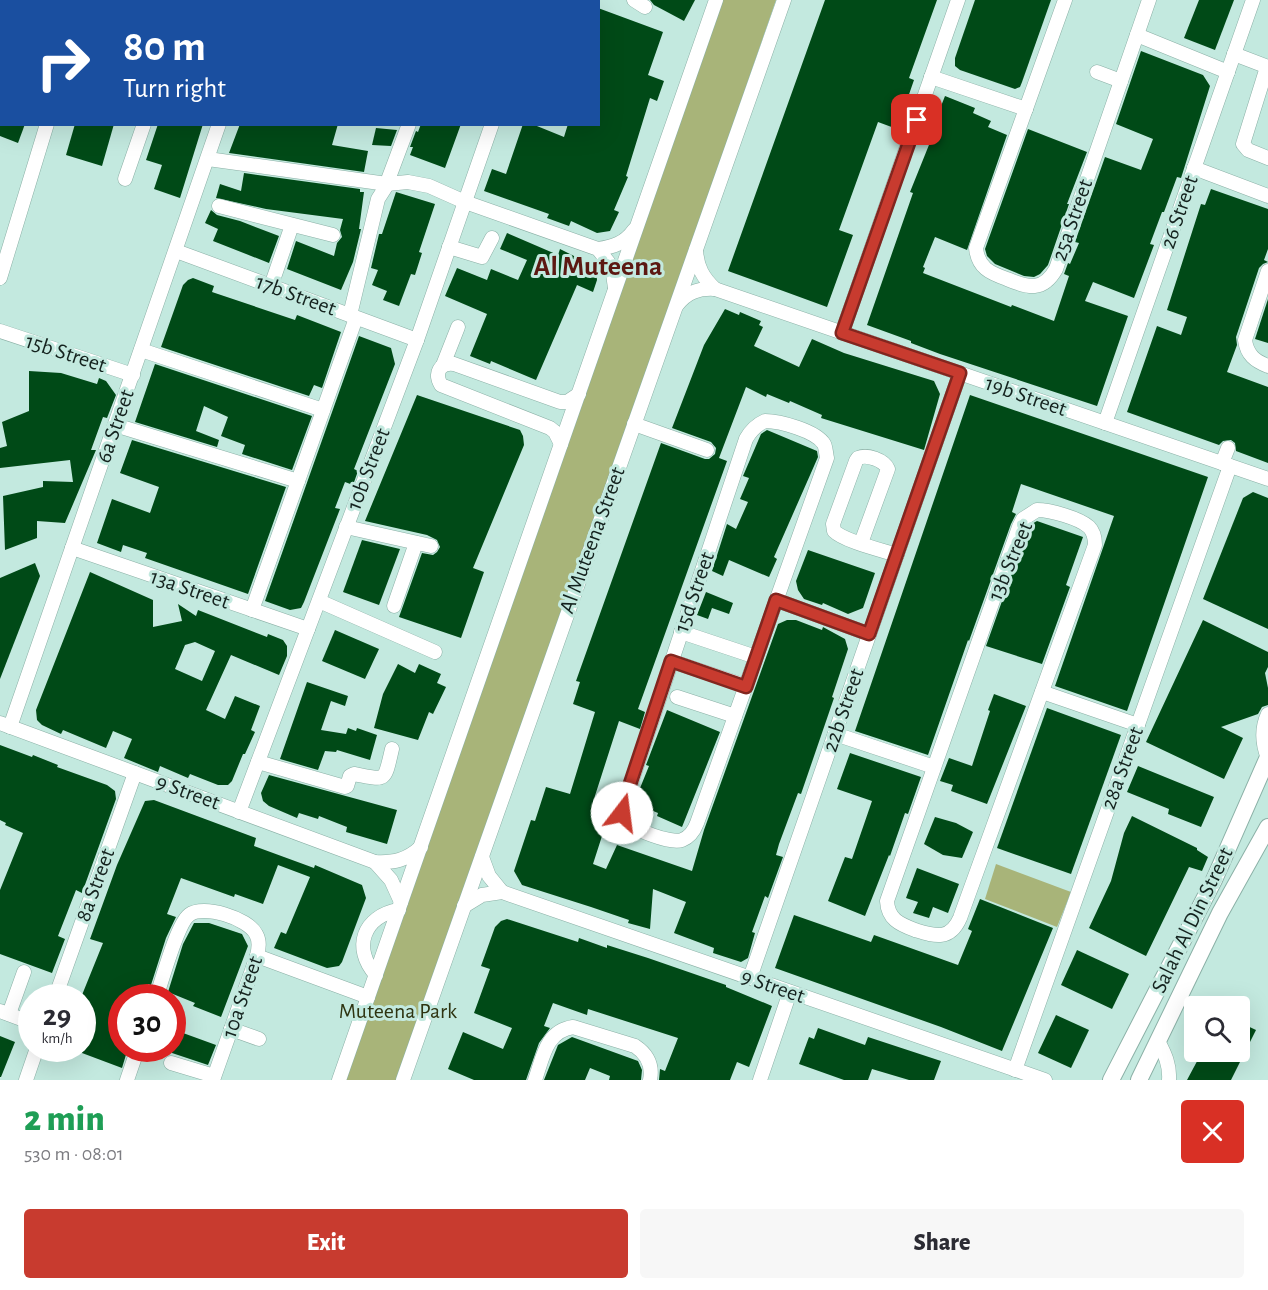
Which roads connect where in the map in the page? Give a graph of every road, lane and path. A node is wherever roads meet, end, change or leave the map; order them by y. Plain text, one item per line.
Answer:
1 (716, 0) edge
2 (784, 0) edge
3 (958, 0) edge
4 (1065, 0) edge
5 (1149, 0) edge
6 (1253, 0) edge
7 (1137, 35) junction
8 (1234, 54) junction
9 (1268, 67) edge
10 (1097, 72) dead end
11 (1228, 72) junction
12 (932, 77) junction
13 (1121, 81) junction
14 (1026, 109) junction
15 (46, 126) edge
16 (143, 126) edge
17 (218, 126) edge
18 (407, 126) edge
19 (491, 126) edge
20 (1268, 158) edge
21 (208, 159) junction
22 (1194, 168) junction
23 (125, 179) dead end
24 (387, 184) junction
25 (1268, 196) edge
26 (465, 202) junction
27 (219, 206) dead end
28 (639, 223) junction
29 (292, 225) junction
30 (333, 235) dead end
31 (492, 238) dead end
32 (5, 247) edge
33 (449, 247) junction
34 (696, 248) junction
35 (598, 249) junction
36 (176, 251) junction
37 (1268, 274) edge
38 (0, 278) edge
39 (271, 286) junction
40 (715, 289) junction
41 (615, 290) junction
42 (675, 308) junction
43 (353, 316) junction
44 (458, 327) dead end
45 (0, 332) edge
46 (842, 333) junction
47 (417, 340) junction
48 (141, 350) junction
49 (443, 365) junction
50 (1268, 366) edge
51 (960, 373) junction
52 (133, 375) junction
53 (579, 394) junction
54 (323, 410) junction
55 (1105, 423) junction
56 (634, 424) junction
57 (115, 425) junction
58 (561, 444) junction
59 (1227, 448) dead end
60 (707, 450) dead end
61 (1226, 465) junction
62 (1268, 479) edge
63 (298, 481) junction
64 (346, 528) junction
65 (416, 543) junction
66 (861, 543) junction
67 (431, 546) dead end
68 (72, 548) junction
69 (897, 555) junction
70 (776, 600) junction
71 (319, 601) junction
72 (394, 606) dead end
73 (252, 610) junction
74 (308, 629) junction
75 (681, 632) junction
76 (869, 634) junction
77 (435, 652) dead end
78 (756, 657) junction
79 (671, 661) junction
80 (746, 687) junction
81 (1042, 692) junction
82 (677, 697) dead end
83 (1268, 714) edge
84 (735, 716) junction
85 (5, 725) edge
86 (1138, 725) junction
87 (835, 734) junction
88 (392, 749) dead end
89 (1268, 758) edge
90 (258, 762) junction
91 (934, 767) junction
92 (135, 773) junction
93 (239, 812) junction
94 (1268, 827) edge
95 (422, 846) junction
96 (482, 857) junction
97 (375, 862) junction
98 (502, 892) junction
99 (400, 906) junction
100 (464, 906) junction
101 (257, 956) junction
102 (24, 972) dead end
103 (376, 975) junction
104 (750, 978) junction
105 (60, 984) edge
106 (161, 984) edge
107 (790, 992) junction
108 (368, 997) junction
109 (4, 1012) edge
110 (18, 1018) edge
111 (231, 1029) junction
112 (259, 1039) dead end
113 (1158, 1041) junction
114 (34, 1062) edge
115 (133, 1062) edge
116 (171, 1063) dead end
117 (1015, 1070) junction
118 (214, 1078) edge
119 (30, 1079) edge
120 (127, 1080) edge
121 (339, 1080) edge
122 (403, 1080) edge
123 (535, 1080) edge
124 (650, 1080) edge
125 (759, 1080) edge
126 (1045, 1080) edge
127 (1111, 1080) edge
128 (1139, 1080) edge
129 (1169, 1080) edge

1 - 28 street
2 - 34 street, Al Muteena Street
3 - 12 street
4 - 14 street, 25a Street
5 - 7 street, 25a Street
6 - 8 street, 26 Street
7 - 11 street
7 - 13 street, 25a Street
8 - 9 street
8 - 11 street, 26 Street
9 - 20 street
10 - 13 street
11 - 22 street, 26 Street
12 - 14 street
12 - 46 street
13 - 14 street, 25a Street
15 - 32 street
16 - 23 street
17 - 21 street, 6a Street
18 - 24 street
19 - 26 street, 10b Street
21 - 24 street
21 - 36 street, 6a Street
22 - 25 street
22 - 55 street, 26 Street
24 - 26 street
24 - 43 street
26 - 33 street, 10b Street
26 - 35 street
27 - 29 street
28 - 35 street
28 - 41 street
29 - 30 street
29 - 39 street
31 - 33 street
32 - 38 street
33 - 47 street, 10b Street
34 - 40 street
34 - 42 street, Al Muteena Street
35 - 41 street
36 - 39 street, 17b Street
36 - 48 street, 6a Street
37 - 50 street
39 - 43 street, 17b Street
40 - 42 street
40 - 46 street, 19b Street
41 - 53 street
42 - 56 street, Al Muteena Street
43 - 47 street, 17b Street
43 - 54 street
44 - 49 street
45 - 52 street, 15b Street
46 - 51 street, 19b Street
47 - 64 street, 10b Street
48 - 52 street, 6a Street
48 - 54 street
49 - 53 street
49 - 58 street
51 - 55 street, 19b Street
51 - 69 street, 22b Street
52 - 57 street, 6a Street
53 - 58 street
54 - 63 street
55 - 61 street, 19b Street
56 - 60 street
56 - 96 street, Al Muteena Street
57 - 63 street
57 - 68 street, 6a Street
58 - 95 street
59 - 61 street, 28a Street
61 - 62 street, 19b Street
61 - 86 street, 28a Street
63 - 73 street
64 - 65 street
64 - 71 street, 10b Street
65 - 67 street
65 - 72 street
66 - 66 street
66 - 69 street
68 - 73 street, 13a Street
68 - 85 street, 6a Street
69 - 76 street, 22b Street
70 - 75 street, 15d Street
70 - 76 street
70 - 78 street, 15d Street
71 - 74 street, 10b Street
71 - 77 street
73 - 74 street, 13a Street
74 - 90 street, 10b Street
75 - 78 street
75 - 79 street, 15d Street
76 - 87 street, 22b Street
78 - 80 street, 15d Street
79 - 80 street
79 - 84 street, 15d Street
80 - 84 street, 15d Street
81 - 86 street
81 - 91 street, 13b Street
81 - 91 street, 13b Street
82 - 84 street
83 - 89 street
85 - 92 street, 9 Street
86 - 117 street, 28a Street
87 - 91 street
87 - 104 street, 22b Street
88 - 90 street
89 - 127 main road, Salah Al Din Street
90 - 93 street, 10b Street
92 - 93 street, 9 Street
92 - 105 street, 8a Street
93 - 97 street, 9 Street
94 - 113 main road, Salah Al Din Street
95 - 97 street, 9 Street
95 - 99 street
96 - 98 street
96 - 100 street, Al Muteena Street
97 - 99 street
98 - 100 street
98 - 104 street, 9 Street
99 - 103 street
99 - 103 street
100 - 122 street, Al Muteena Street
101 - 106 street, 10a Street
101 - 108 street
101 - 111 street, 10a Street
102 - 109 street
103 - 108 street
104 - 107 street, 9 Street
107 - 117 street, 9 Street
107 - 125 street
108 - 121 street
109 - 110 street
111 - 112 street
111 - 118 street, 10a Street
113 - 128 main road, Salah Al Din Street
113 - 129 street
114 - 119 street
115 - 120 street
116 - 118 street
117 - 126 street, 9 Street
123 - 124 street

